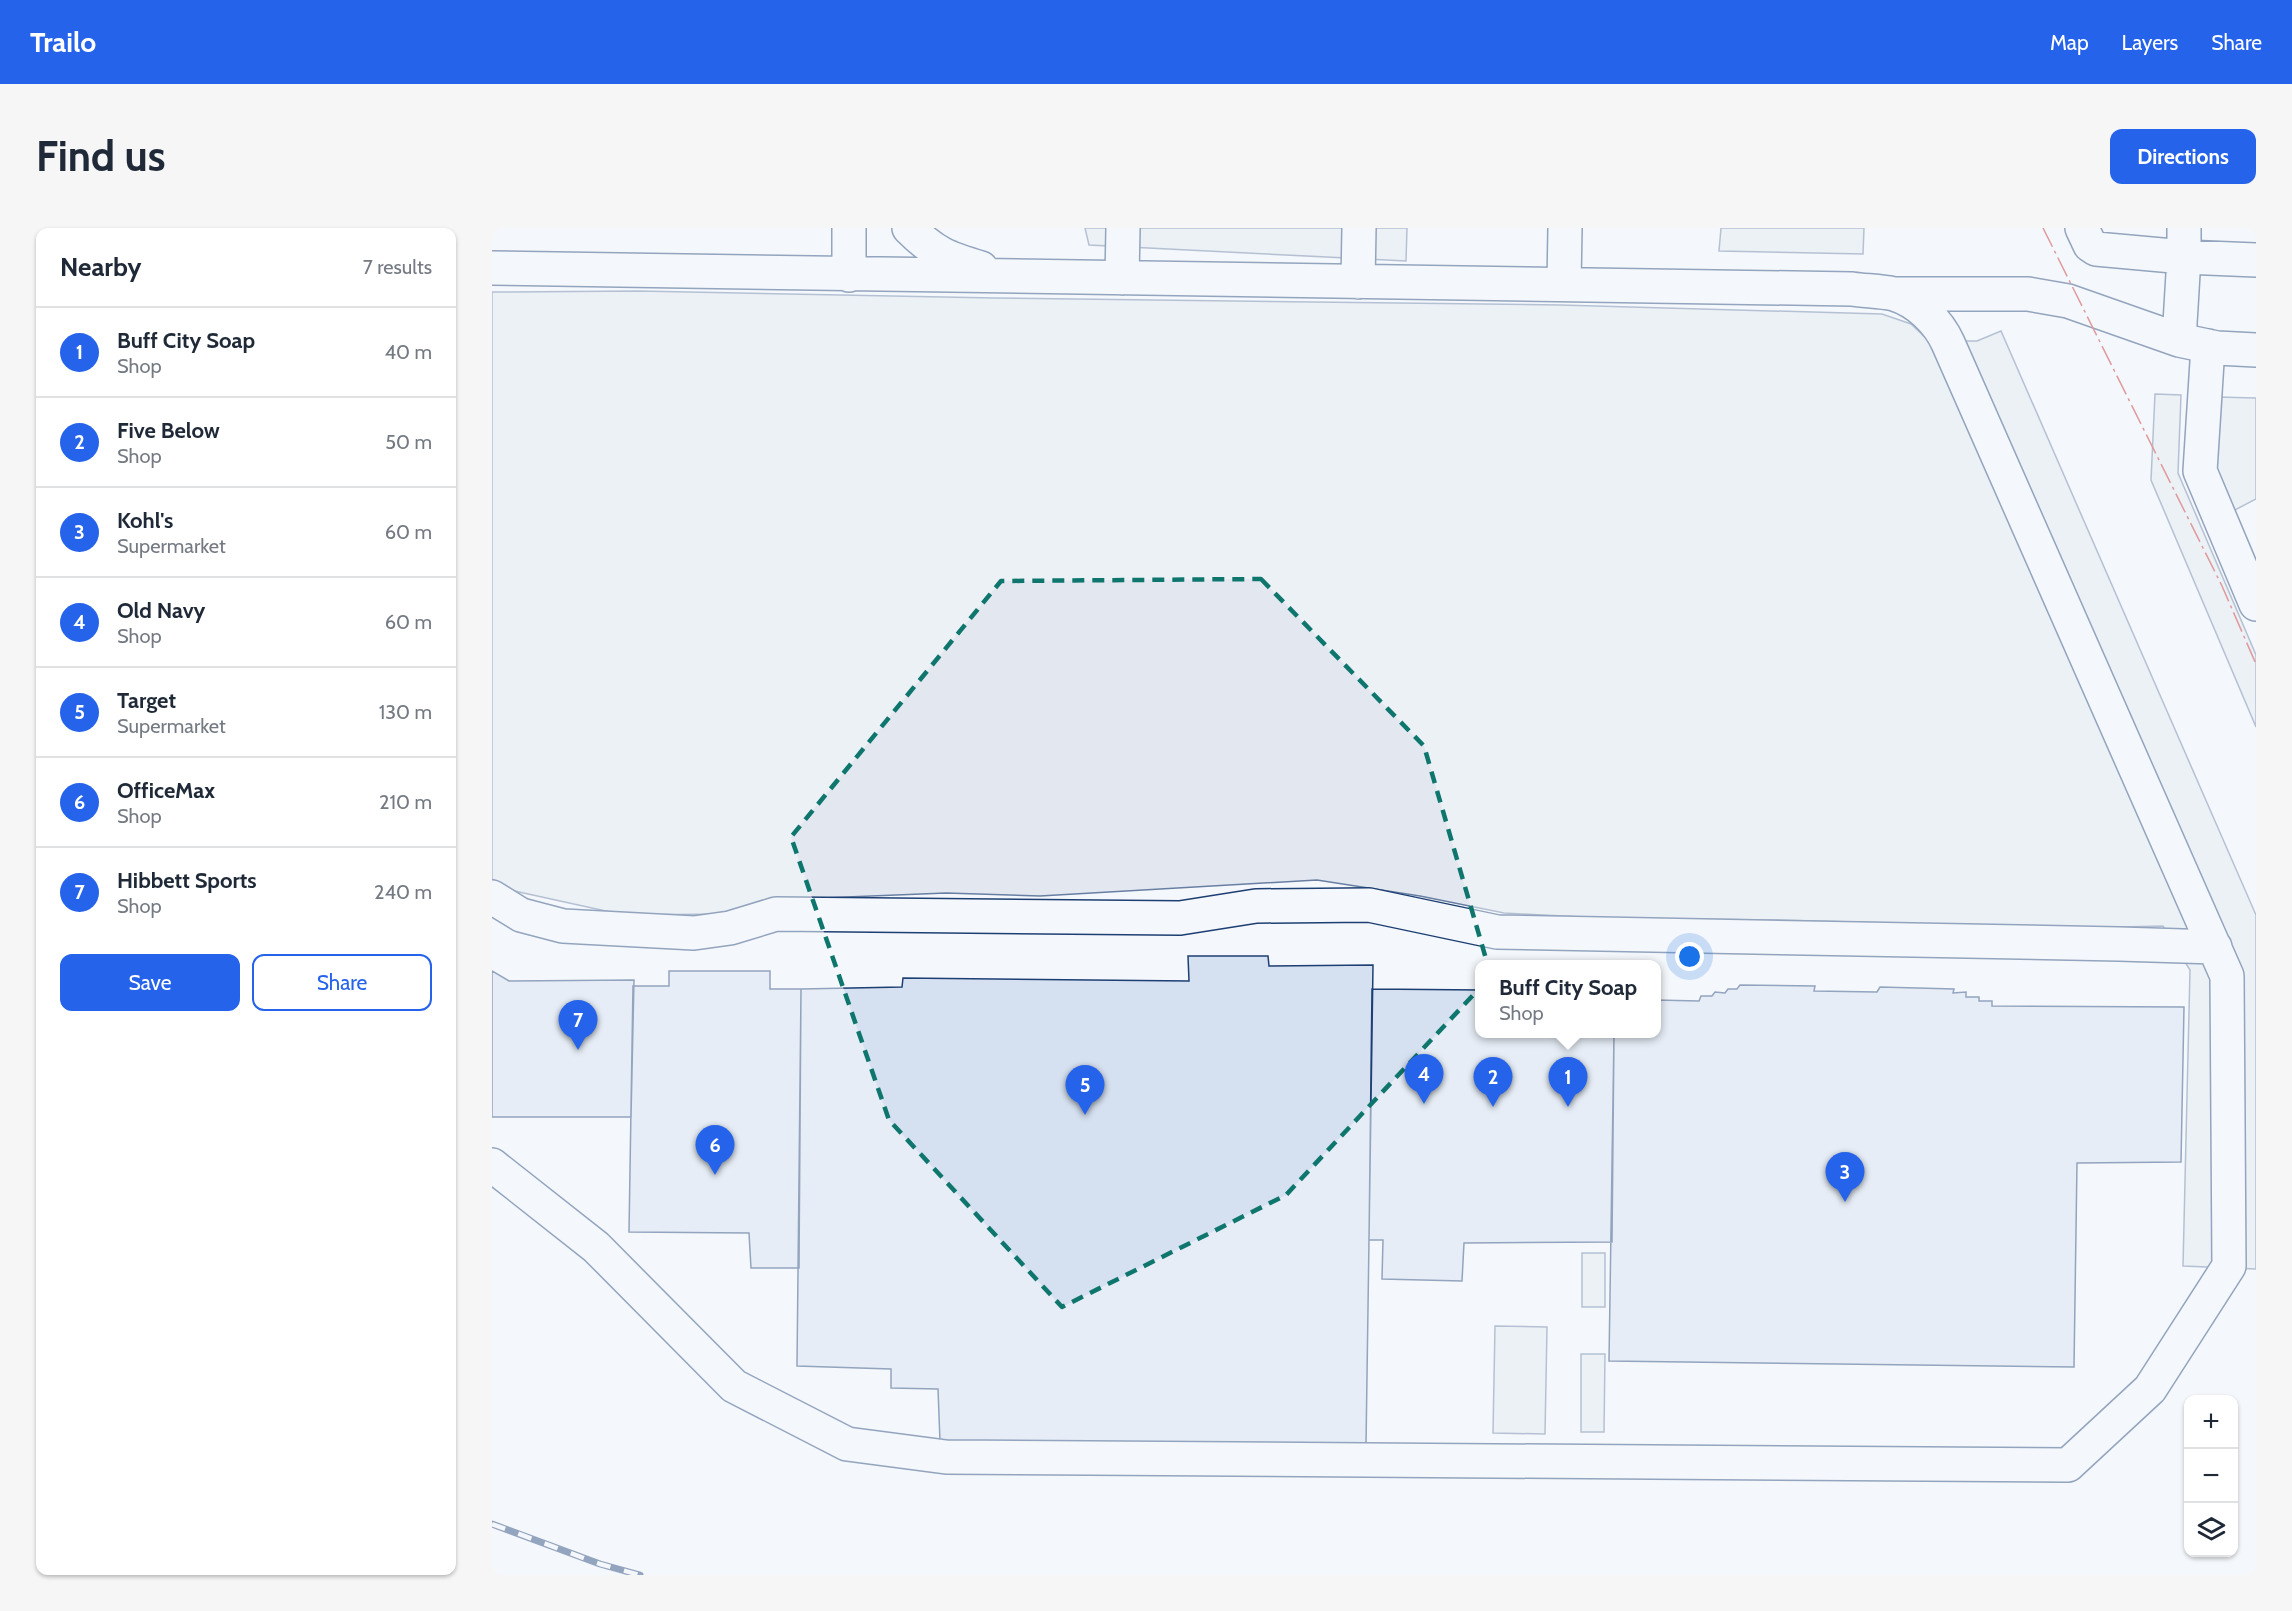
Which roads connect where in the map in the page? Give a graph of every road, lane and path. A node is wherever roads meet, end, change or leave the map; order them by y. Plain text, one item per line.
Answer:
1 (849, 228) edge
2 (909, 228) edge
3 (1123, 228) edge
4 (1359, 228) edge
5 (1565, 228) edge
6 (2082, 228) edge
7 (2184, 242) edge
8 (2256, 260) edge
9 (492, 268) edge
10 (849, 275) junction
11 (1020, 277) junction
12 (1122, 278) junction
13 (1358, 282) junction
14 (1564, 284) junction
15 (1894, 294) junction
16 (2194, 343) junction
17 (2256, 350) edge
18 (2256, 604) edge
19 (492, 897) edge
20 (2215, 947) junction
21 (492, 1165) edge

1 - 10 lane
2 - 11 lane
3 - 12 lane
4 - 13 lane
5 - 14 lane
6 - 7 lane
7 - 8 lane
7 - 16 lane
9 - 10 lane
10 - 11 lane
11 - 12 lane
12 - 13 lane
13 - 14 lane
14 - 15 lane
15 - 16 lane
15 - 20 lane
16 - 17 lane
16 - 18 lane
19 - 20 lane
20 - 21 lane

